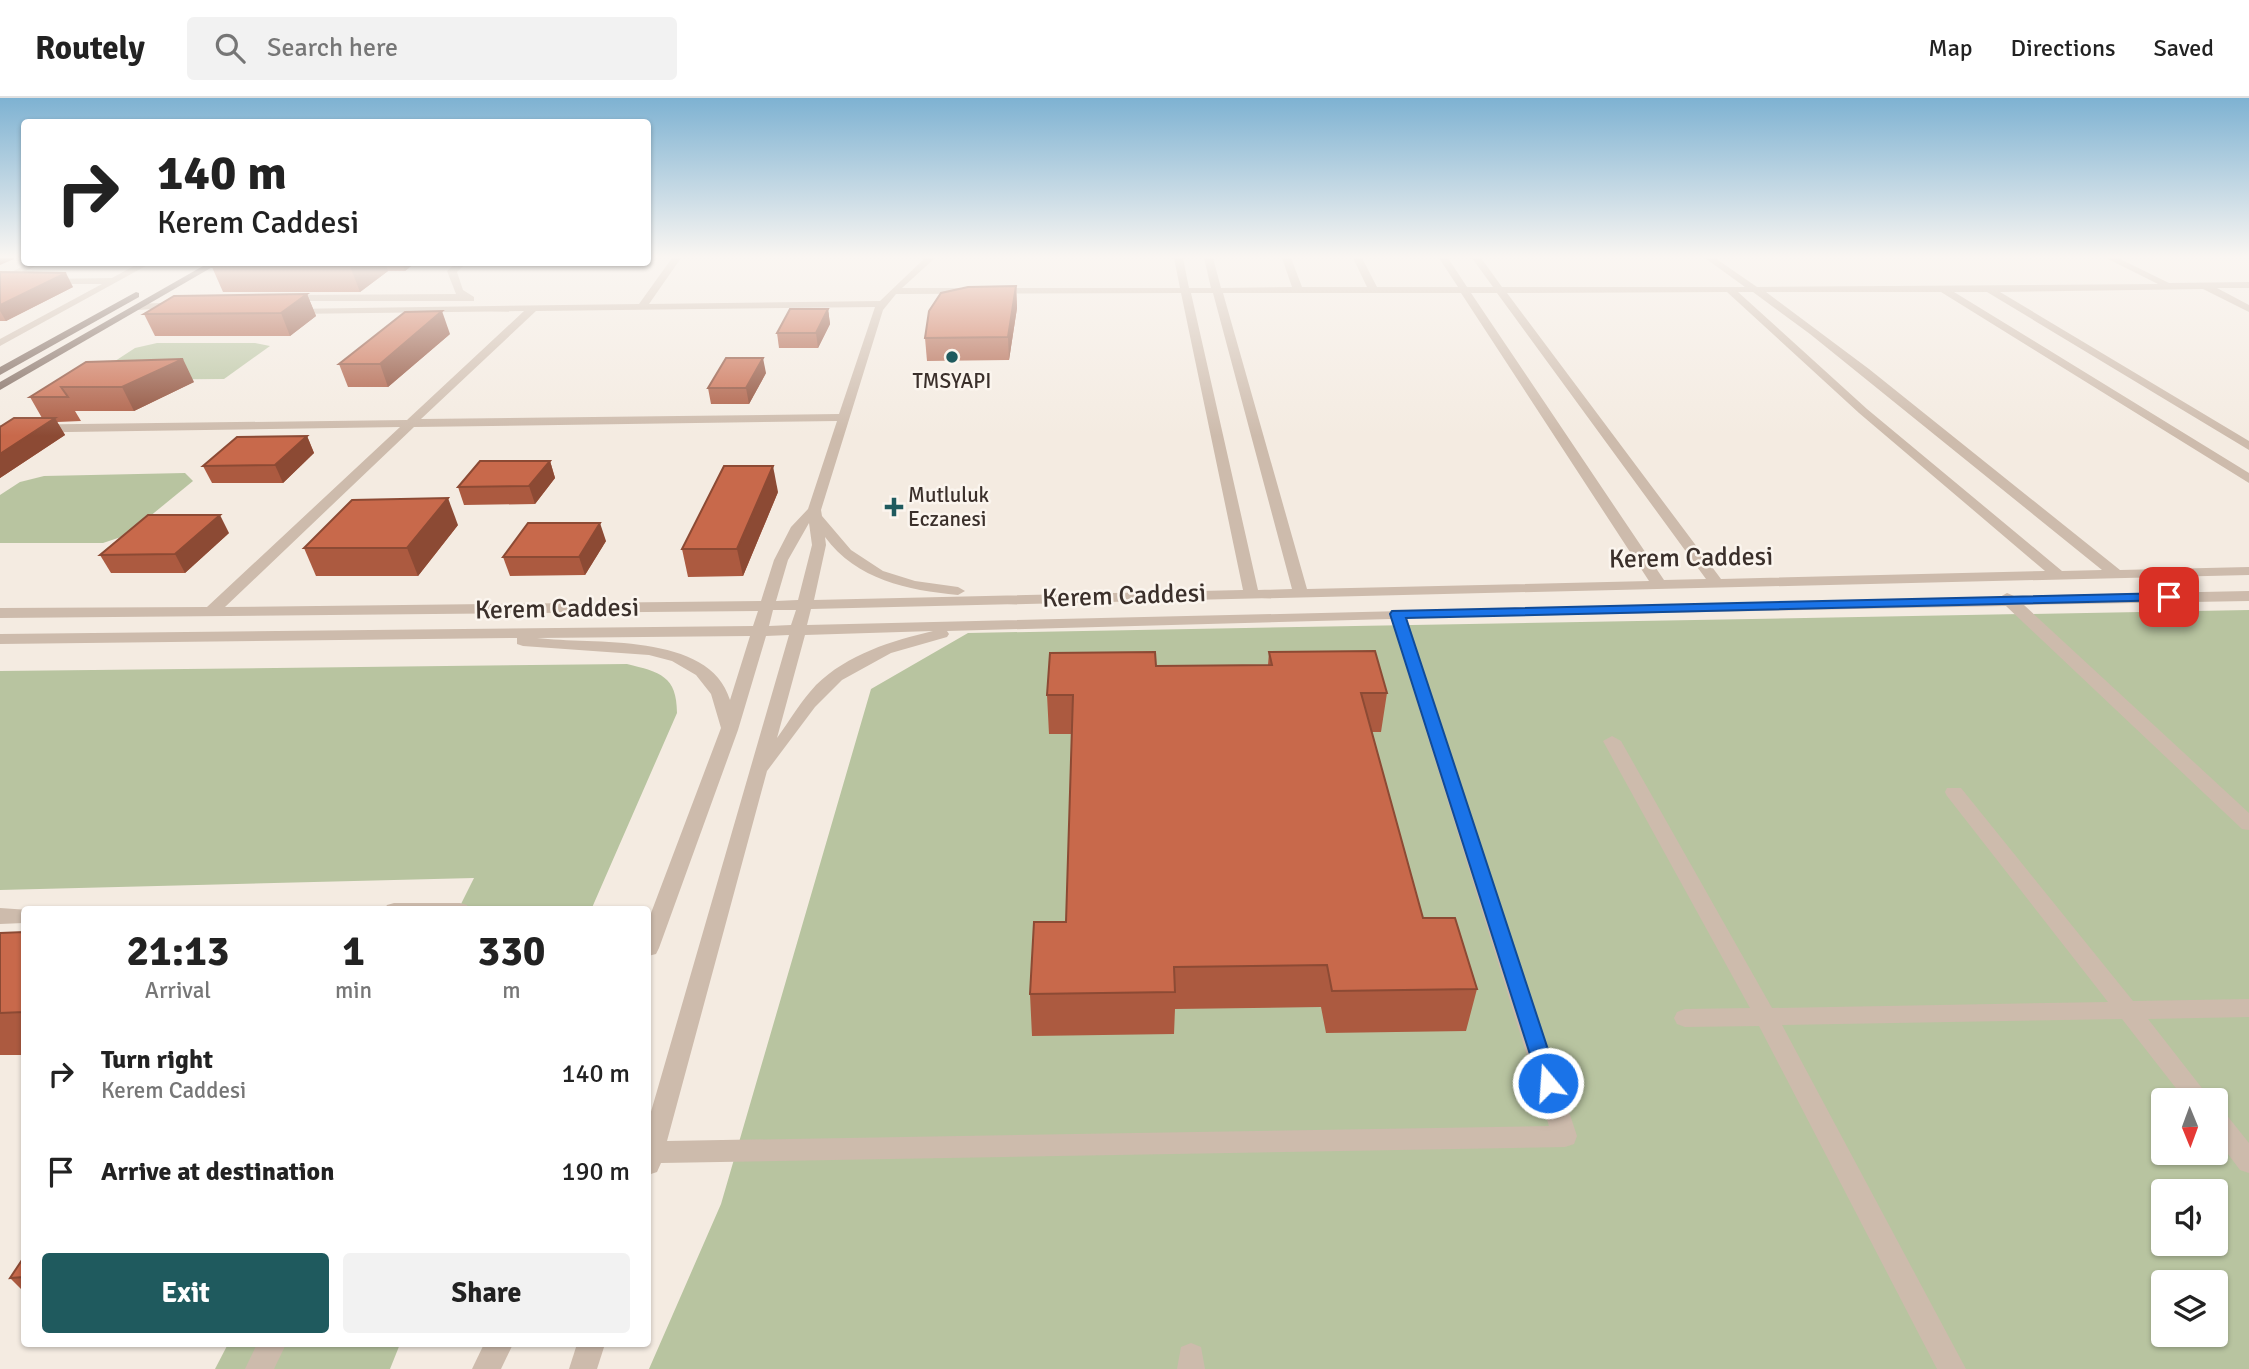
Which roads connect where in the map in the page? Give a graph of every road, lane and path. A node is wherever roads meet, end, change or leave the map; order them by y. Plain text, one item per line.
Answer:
1 (47, 317) edge
2 (96, 317) edge
3 (121, 317) edge
4 (523, 317) edge
5 (879, 317) edge
6 (1189, 317) edge
7 (1222, 317) edge
8 (1484, 317) edge
9 (1520, 317) edge
10 (1760, 317) edge
11 (1792, 317) edge
12 (1989, 317) edge
13 (2036, 317) edge
14 (0, 342) edge
15 (0, 372) edge
16 (0, 387) edge
17 (845, 417) junction
18 (410, 425) junction
19 (4, 426) edge
20 (2249, 446) edge
21 (2249, 479) edge
22 (814, 510) junction
23 (2249, 571) edge
24 (2116, 574) junction
25 (2058, 575) junction
26 (1984, 576) junction
27 (1716, 582) junction
28 (1659, 584) junction
29 (1300, 592) junction
30 (1251, 594) junction
31 (2249, 596) edge
32 (1042, 598) junction
33 (2010, 601) junction
34 (768, 605) junction
35 (805, 605) junction
36 (211, 611) junction
37 (0, 614) edge
38 (1397, 614) junction
39 (1017, 624) junction
40 (799, 630) junction
41 (761, 631) junction
42 (503, 634) junction
43 (0, 639) edge
44 (729, 730) junction
45 (1612, 741) dead end
46 (760, 768) junction
47 (1954, 792) dead end
48 (2249, 824) edge
49 (0, 916) edge
50 (21, 916) edge
51 (651, 940) edge
52 (2249, 1008) edge
53 (2128, 1010) junction
54 (1766, 1017) junction
55 (1685, 1018) dead end
56 (2190, 1088) edge
57 (2228, 1135) edge
58 (651, 1151) edge
59 (651, 1158) edge
60 (2249, 1162) edge
61 (270, 1347) edge
62 (497, 1347) edge
63 (590, 1347) edge
64 (259, 1369) edge
65 (486, 1369) edge
66 (583, 1369) edge
67 (1952, 1369) edge

1 - 14 street
2 - 15 main road
3 - 16 main road
4 - 18 street
5 - 17 street
6 - 30 street
7 - 29 street
8 - 28 street
9 - 27 street
10 - 25 street
11 - 24 street
12 - 21 street
13 - 20 street
17 - 18 street
17 - 22 street
18 - 19 street
18 - 36 street
22 - 32 street
22 - 34 street
22 - 35 street
23 - 24 street, Kerem Caddesi
24 - 25 street, Kerem Caddesi
25 - 26 street, Kerem Caddesi
26 - 27 street, Kerem Caddesi
26 - 33 street
27 - 28 street, Kerem Caddesi
28 - 29 street, Kerem Caddesi
29 - 30 street, Kerem Caddesi
30 - 32 street, Kerem Caddesi
31 - 33 street, Kerem Caddesi
32 - 35 street, Kerem Caddesi
33 - 38 street, Kerem Caddesi
33 - 48 street
34 - 35 street, Kerem Caddesi
34 - 36 street, Kerem Caddesi
34 - 41 street
35 - 40 street
36 - 37 street, Kerem Caddesi
38 - 39 street, Kerem Caddesi
38 - 59 street
39 - 40 street, Kerem Caddesi
39 - 46 street
40 - 41 street, Kerem Caddesi
40 - 46 street
41 - 42 street, Kerem Caddesi
41 - 44 street
42 - 43 street, Kerem Caddesi
42 - 44 street
44 - 51 street
45 - 54 street
46 - 58 street
47 - 53 street
49 - 50 street
52 - 53 street
53 - 54 street
53 - 56 street
54 - 55 street
54 - 67 street
57 - 60 street
61 - 64 street
62 - 65 street
63 - 66 street

